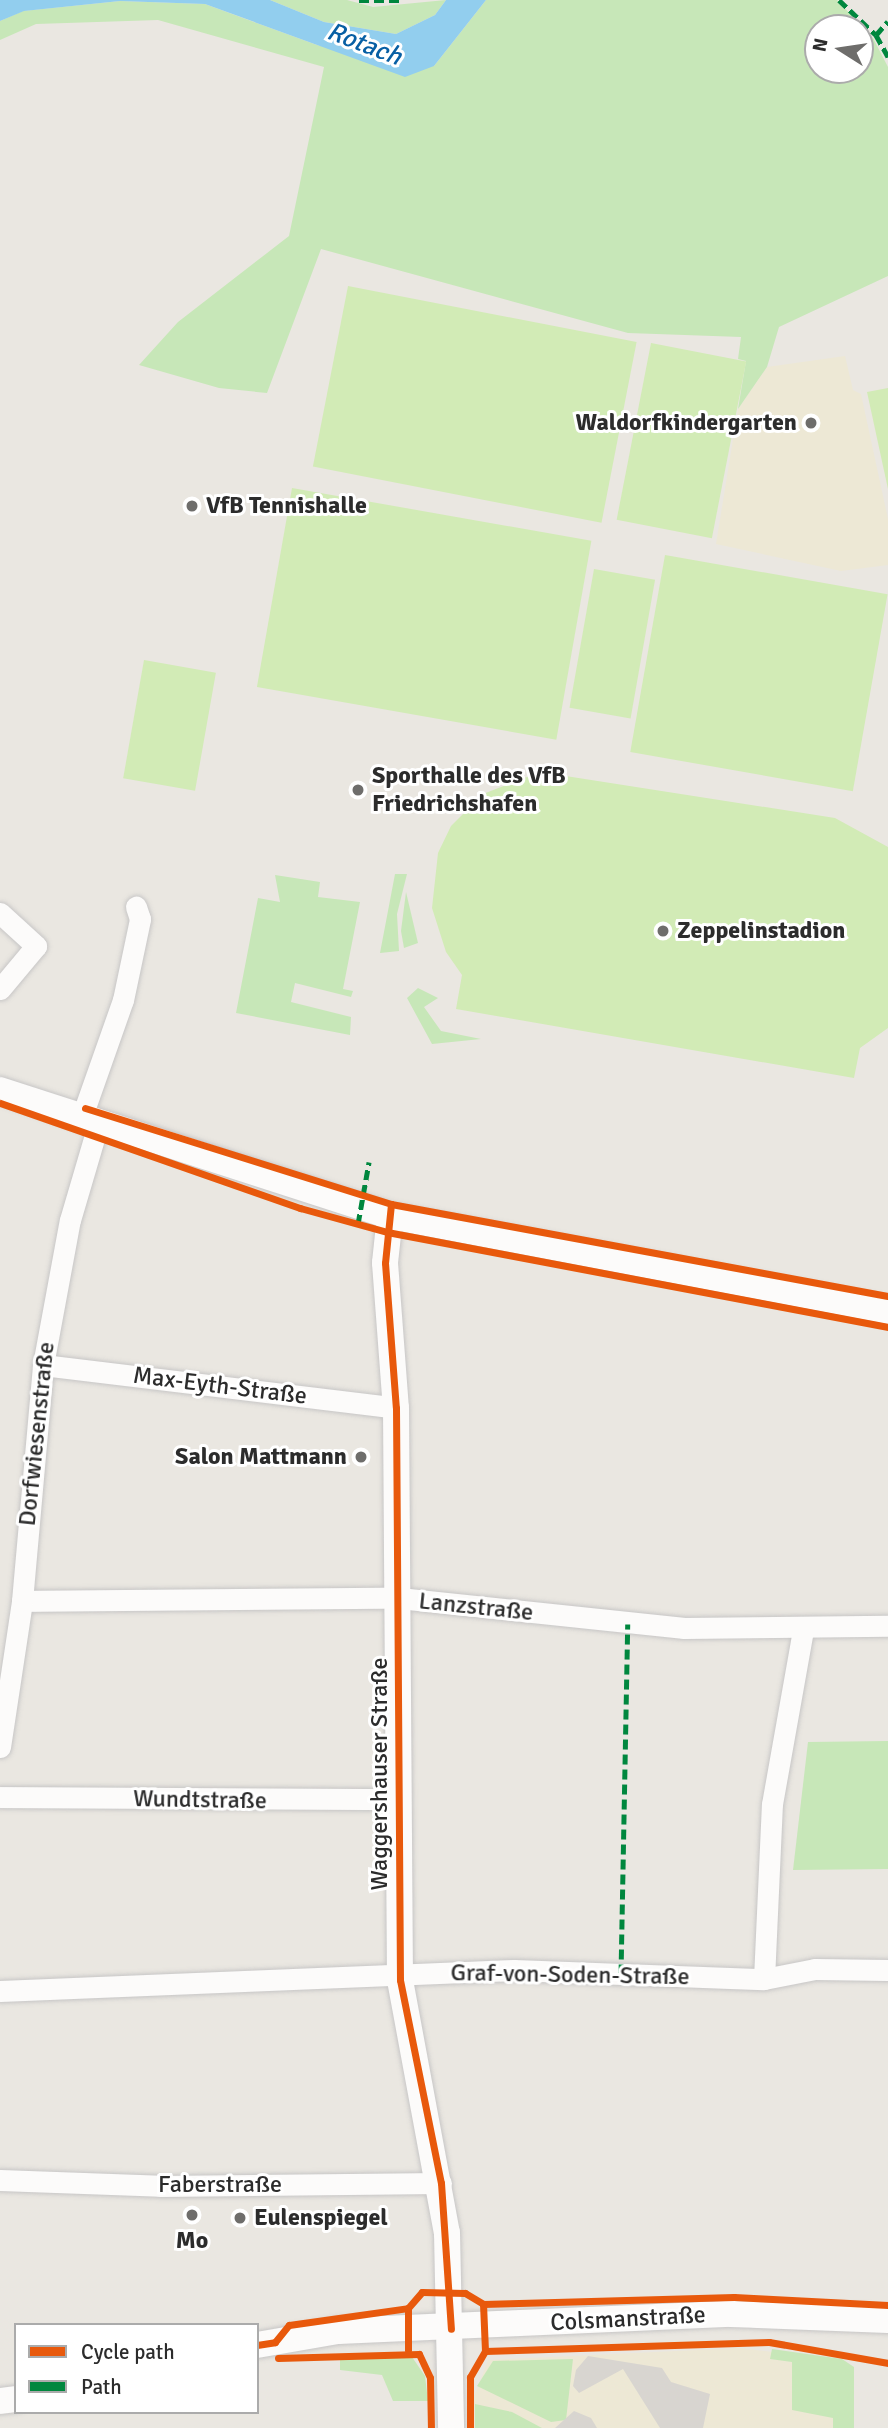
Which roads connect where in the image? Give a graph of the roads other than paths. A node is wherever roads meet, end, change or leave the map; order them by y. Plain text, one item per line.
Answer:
1 (136, 907) dead end
2 (0, 913) edge
3 (0, 989) edge
4 (0, 1090) edge
5 (90, 1122) junction
6 (390, 1216) junction
7 (888, 1311) edge
8 (43, 1365) junction
9 (396, 1408) junction
10 (399, 1598) junction
11 (22, 1601) junction
12 (888, 1626) edge
13 (803, 1630) junction
14 (0, 1746) edge
15 (0, 1797) edge
16 (400, 1799) junction
17 (888, 1970) edge
18 (764, 1979) junction
19 (400, 1980) junction
20 (0, 1991) edge
21 (0, 2180) edge
22 (441, 2183) junction
23 (804, 2319) junction
24 (888, 2320) edge
25 (451, 2329) junction
26 (888, 2334) edge
27 (259, 2345) edge
28 (451, 2428) edge

1 - 5 street, Dorfwiesenstraße
2 - 3 street
4 - 5 street
5 - 6 street
5 - 8 street, Dorfwiesenstraße
6 - 7 street
6 - 9 street, Waggershauser Straße
8 - 9 street, Max-Eyth-Straße
8 - 11 street, Dorfwiesenstraße
9 - 10 street, Waggershauser Straße
10 - 11 street, Lanzstraße
10 - 13 street, Lanzstraße
10 - 16 street, Waggershauser Straße
11 - 14 street, Dorfwiesenstraße
12 - 13 street, Lanzstraße
13 - 18 street
15 - 16 street, Wundtstraße
16 - 19 street, Waggershauser Straße
17 - 18 street, Graf-von-Soden-Straße
18 - 19 street, Graf-von-Soden-Straße
19 - 20 street, Graf-von-Soden-Straße
19 - 22 street, Waggershauser Straße
21 - 22 street, Faberstraße
22 - 25 street, Waggershauser Straße
23 - 24 street, Colsmanstraße
23 - 25 street, Colsmanstraße
23 - 26 street, Colsmanstraße
25 - 27 street, Colsmanstraße
25 - 28 street, Waggershauser Straße

